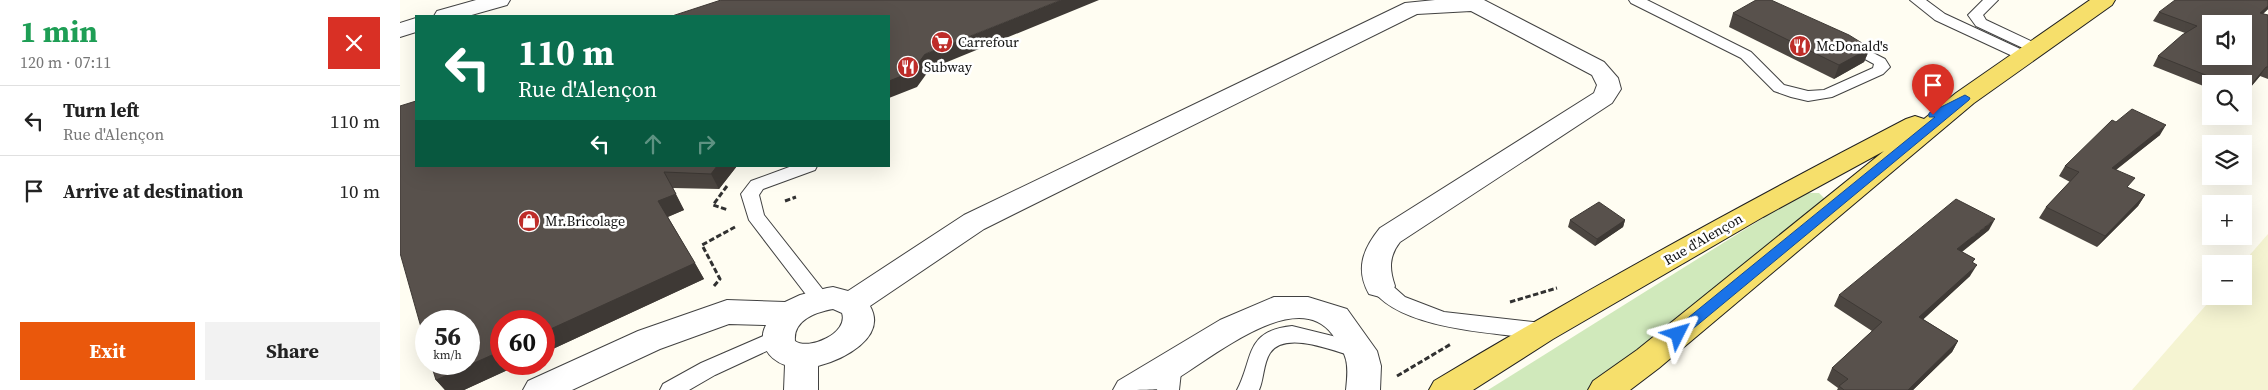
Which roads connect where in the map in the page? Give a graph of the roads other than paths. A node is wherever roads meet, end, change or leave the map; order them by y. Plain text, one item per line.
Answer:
1 (1636, 0) edge
2 (1917, 0) edge
3 (1991, 0) edge
4 (2104, 0) edge
5 (494, 1) edge
6 (1470, 2) edge
7 (449, 15) edge
8 (415, 25) edge
9 (400, 30) edge
10 (1837, 38) edge
11 (2030, 52) junction
12 (1965, 98) junction
13 (806, 167) edge
14 (1380, 286) joint
15 (821, 300) junction
16 (852, 304) junction
17 (1542, 331) junction
18 (790, 336) junction
19 (1361, 352) junction
20 (1170, 377) edge
21 (540, 390) edge
22 (671, 390) edge
23 (801, 390) edge
24 (1130, 390) edge
25 (1248, 390) edge
26 (1363, 390) edge
27 (1446, 390) edge
28 (1605, 390) edge

1 - 10 lane
2 - 11 lane
3 - 11 lane
4 - 11 main road, Rue d'Alençon
5 - 7 street
6 - 14 street
6 - 16 street
8 - 9 street
11 - 12 main road, Rue d'Alençon
12 - 17 main road, Rue d'Alençon
12 - 28 main road, Rue d'Alençon
13 - 15 lane
14 - 17 lane
15 - 16 street
15 - 18 street
16 - 18 street
17 - 27 main road, Rue d'Alençon
18 - 21 street
18 - 22 lane
18 - 23 street
19 - 20 street
19 - 25 lane
19 - 26 street
20 - 24 street

